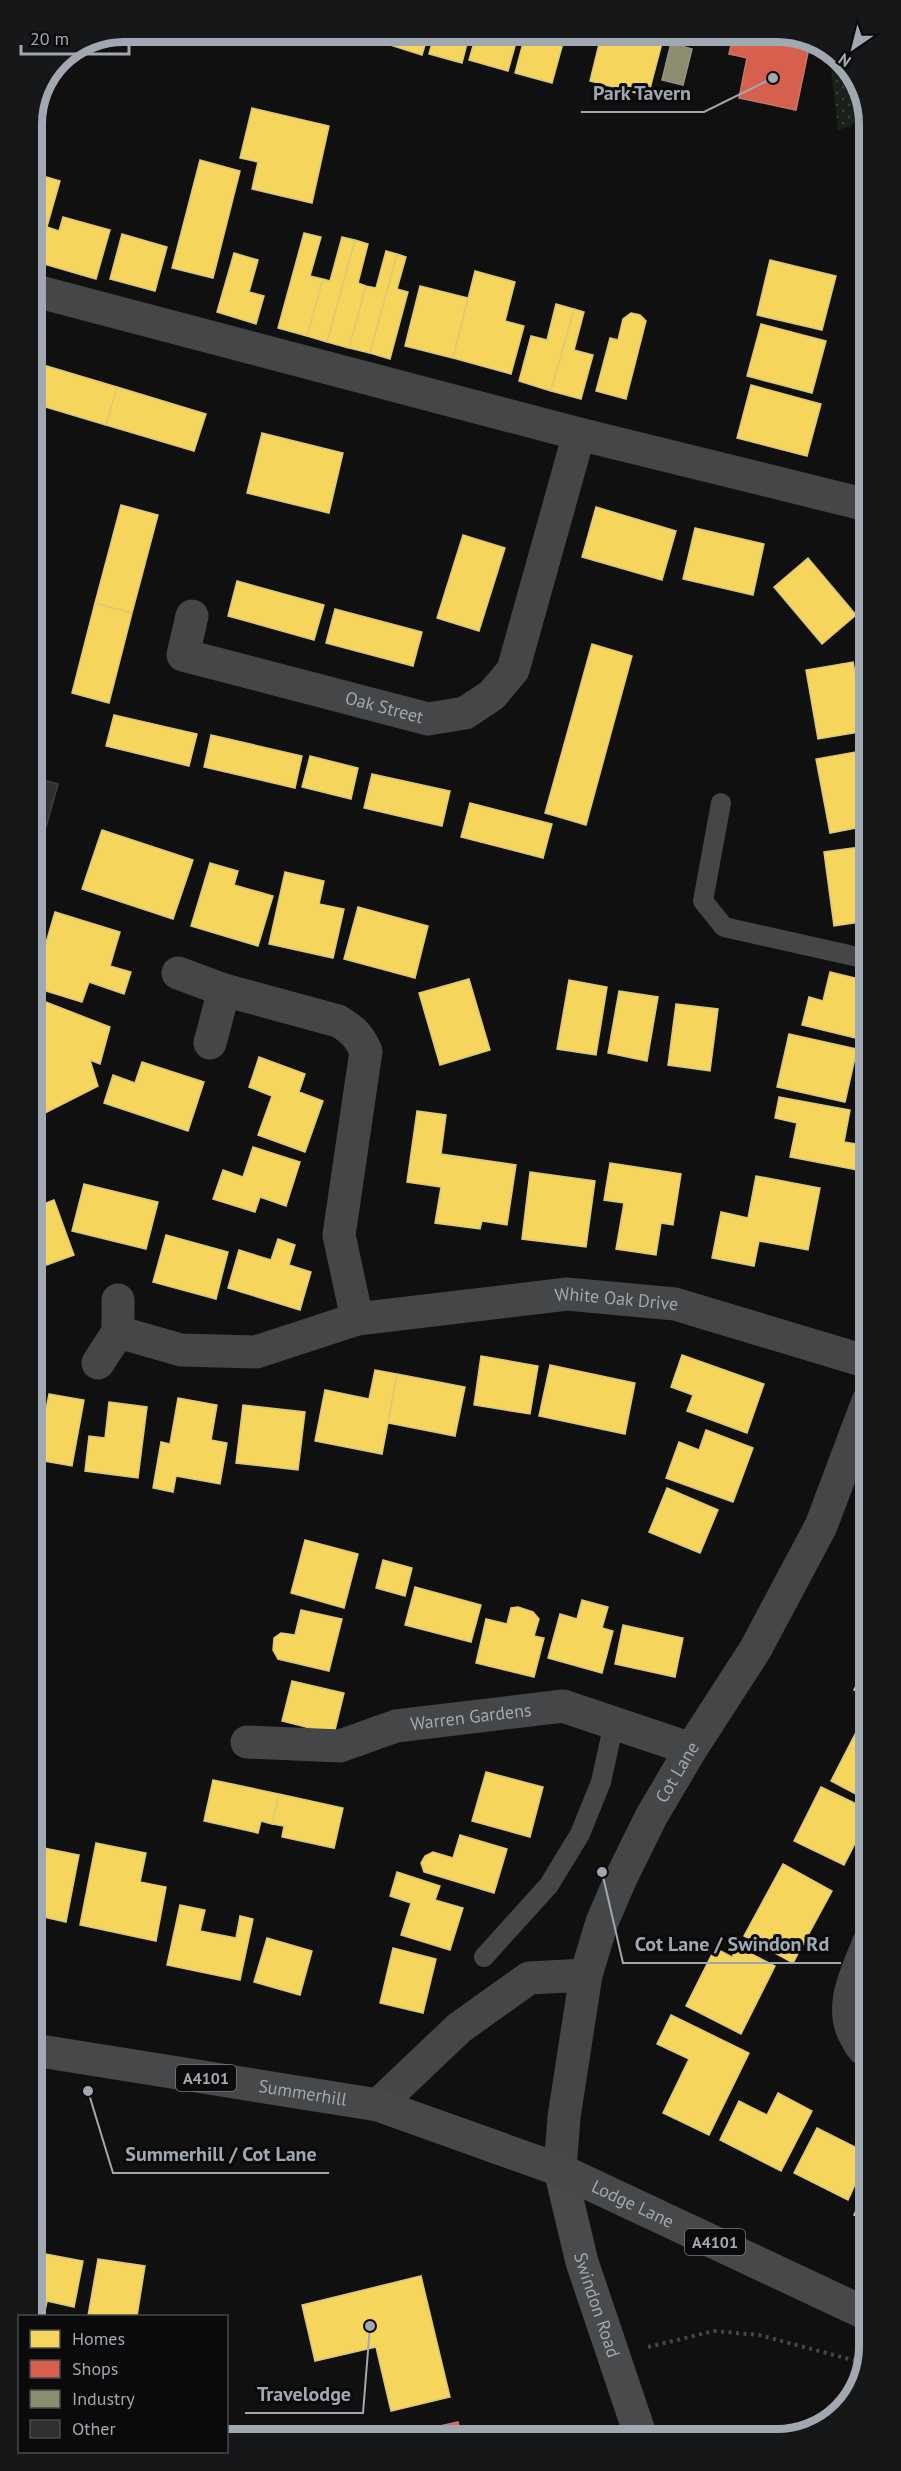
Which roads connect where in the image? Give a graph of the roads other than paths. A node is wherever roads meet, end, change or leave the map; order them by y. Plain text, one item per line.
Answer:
1 (42, 293) edge
2 (579, 434) junction
3 (859, 503) edge
4 (192, 616) dead end
5 (721, 803) dead end
6 (859, 957) edge
7 (178, 973) dead end
8 (224, 990) junction
9 (210, 1043) dead end
10 (357, 1319) junction
11 (859, 1359) edge
12 (98, 1363) dead end
13 (859, 1425) edge
14 (614, 1723) junction
15 (247, 1742) dead end
16 (691, 1749) junction
17 (484, 1957) dead end
18 (859, 1967) edge
19 (586, 1975) junction
20 (859, 2042) edge
21 (42, 2051) edge
22 (378, 2105) junction
23 (560, 2170) junction
24 (859, 2309) edge
25 (638, 2429) edge

1 - 2 street
2 - 3 street
2 - 4 street, Oak Street
5 - 6 lane
7 - 8 street
8 - 9 street
8 - 10 street
10 - 11 street, White Oak Drive
10 - 12 street, White Oak Drive
13 - 16 street, Cot Lane
14 - 15 street, Warren Gardens
14 - 16 street, Warren Gardens
14 - 17 lane
16 - 19 street, Cot Lane
18 - 20 street
19 - 22 street
19 - 23 street, Cot Lane
21 - 22 main road, Summerhill / A4101
22 - 23 main road, Summerhill / A4101
23 - 24 main road, Lodge Lane / A4101
23 - 25 main road, Swindon Road

